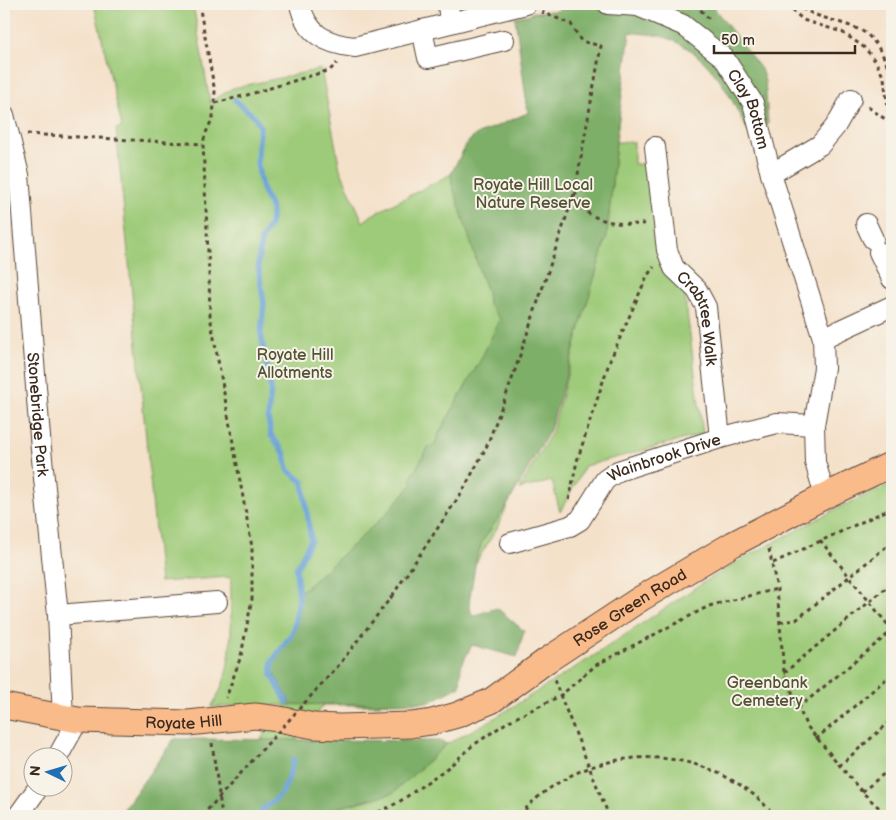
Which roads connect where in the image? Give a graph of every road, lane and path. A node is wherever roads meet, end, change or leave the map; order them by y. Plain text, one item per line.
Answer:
1 (198, 4) edge
2 (300, 4) edge
3 (526, 4) edge
4 (541, 4) edge
5 (608, 4) edge
6 (786, 4) edge
7 (795, 4) edge
8 (449, 13) edge
9 (422, 30) junction
10 (504, 40) dead end
11 (330, 70) dead end
12 (892, 78) edge
13 (851, 100) joint
14 (215, 103) junction
15 (892, 116) edge
16 (888, 121) junction
17 (6, 124) edge
18 (892, 140) edge
19 (203, 144) junction
20 (655, 147) dead end
21 (771, 174) junction
22 (575, 191) junction
23 (663, 219) junction
24 (873, 239) dead end
25 (666, 250) junction
26 (892, 279) edge
27 (892, 306) edge
28 (823, 338) junction
29 (814, 425) junction
30 (720, 438) junction
31 (892, 464) edge
32 (825, 496) junction
33 (892, 508) edge
34 (570, 526) junction
35 (763, 528) junction
36 (820, 540) junction
37 (892, 542) edge
38 (510, 543) dead end
39 (773, 563) junction
40 (849, 578) junction
41 (892, 583) edge
42 (777, 589) junction
43 (217, 602) dead end
44 (870, 602) junction
45 (58, 615) junction
46 (780, 622) junction
47 (892, 630) edge
48 (546, 661) junction
49 (784, 673) junction
50 (892, 674) edge
51 (560, 696) junction
52 (4, 706) edge
53 (798, 708) junction
54 (71, 719) junction
55 (214, 720) junction
56 (892, 720) edge
57 (364, 725) joint
58 (816, 739) junction
59 (61, 748) edge
60 (839, 766) junction
61 (589, 767) junction
62 (892, 767) edge
63 (862, 792) junction
64 (31, 798) edge
65 (892, 809) edge
66 (887, 815) edge
67 (18, 816) edge
68 (202, 816) edge
69 (222, 816) edge
70 (371, 816) edge
71 (520, 816) edge
72 (609, 816) edge
73 (776, 816) edge
74 (880, 816) edge

1 - 14 path
2 - 9 street
3 - 8 street
4 - 22 path
5 - 21 street, Clay Bottom
6 - 16 path
7 - 12 path
8 - 9 street
9 - 10 street
11 - 14 path
13 - 16 path
13 - 21 street, Clay Bottom
14 - 19 path
15 - 16 path
16 - 18 path
17 - 19 path
17 - 45 street, Stonebridge Park
19 - 55 path
20 - 23 street, Crabtree Walk
21 - 28 street, Clay Bottom
22 - 23 path
22 - 68 path, bridge
23 - 25 street, Crabtree Walk
24 - 26 street
25 - 30 street, Crabtree Walk
25 - 34 path
27 - 28 street
28 - 29 street, Clay Bottom
29 - 30 street, Wainbrook Drive
29 - 32 street, Clay Bottom
30 - 34 street, Wainbrook Drive
31 - 32 main road, Rose Green Road
32 - 35 main road, Rose Green Road
33 - 36 path
34 - 38 street, Wainbrook Drive
35 - 39 path
35 - 48 main road, Rose Green Road
36 - 39 path
36 - 40 path
37 - 40 path
39 - 42 path
40 - 44 path
40 - 46 path
41 - 44 path
42 - 46 path
42 - 51 path
43 - 45 street
44 - 47 path
44 - 49 path
45 - 54 street, Stonebridge Park
46 - 49 path
47 - 53 path
48 - 51 path
48 - 57 main road, Rose Green Road
49 - 53 path
50 - 58 path
51 - 61 path
51 - 70 path
52 - 54 main road, Royate Hill
53 - 58 path
54 - 55 main road, Royate Hill
54 - 59 street
55 - 57 main road, Royate Hill
55 - 69 path
56 - 60 path
58 - 60 path
60 - 63 path
61 - 71 path
61 - 72 path
61 - 73 path
62 - 63 path
63 - 66 path
64 - 67 street
65 - 66 path
66 - 74 path

